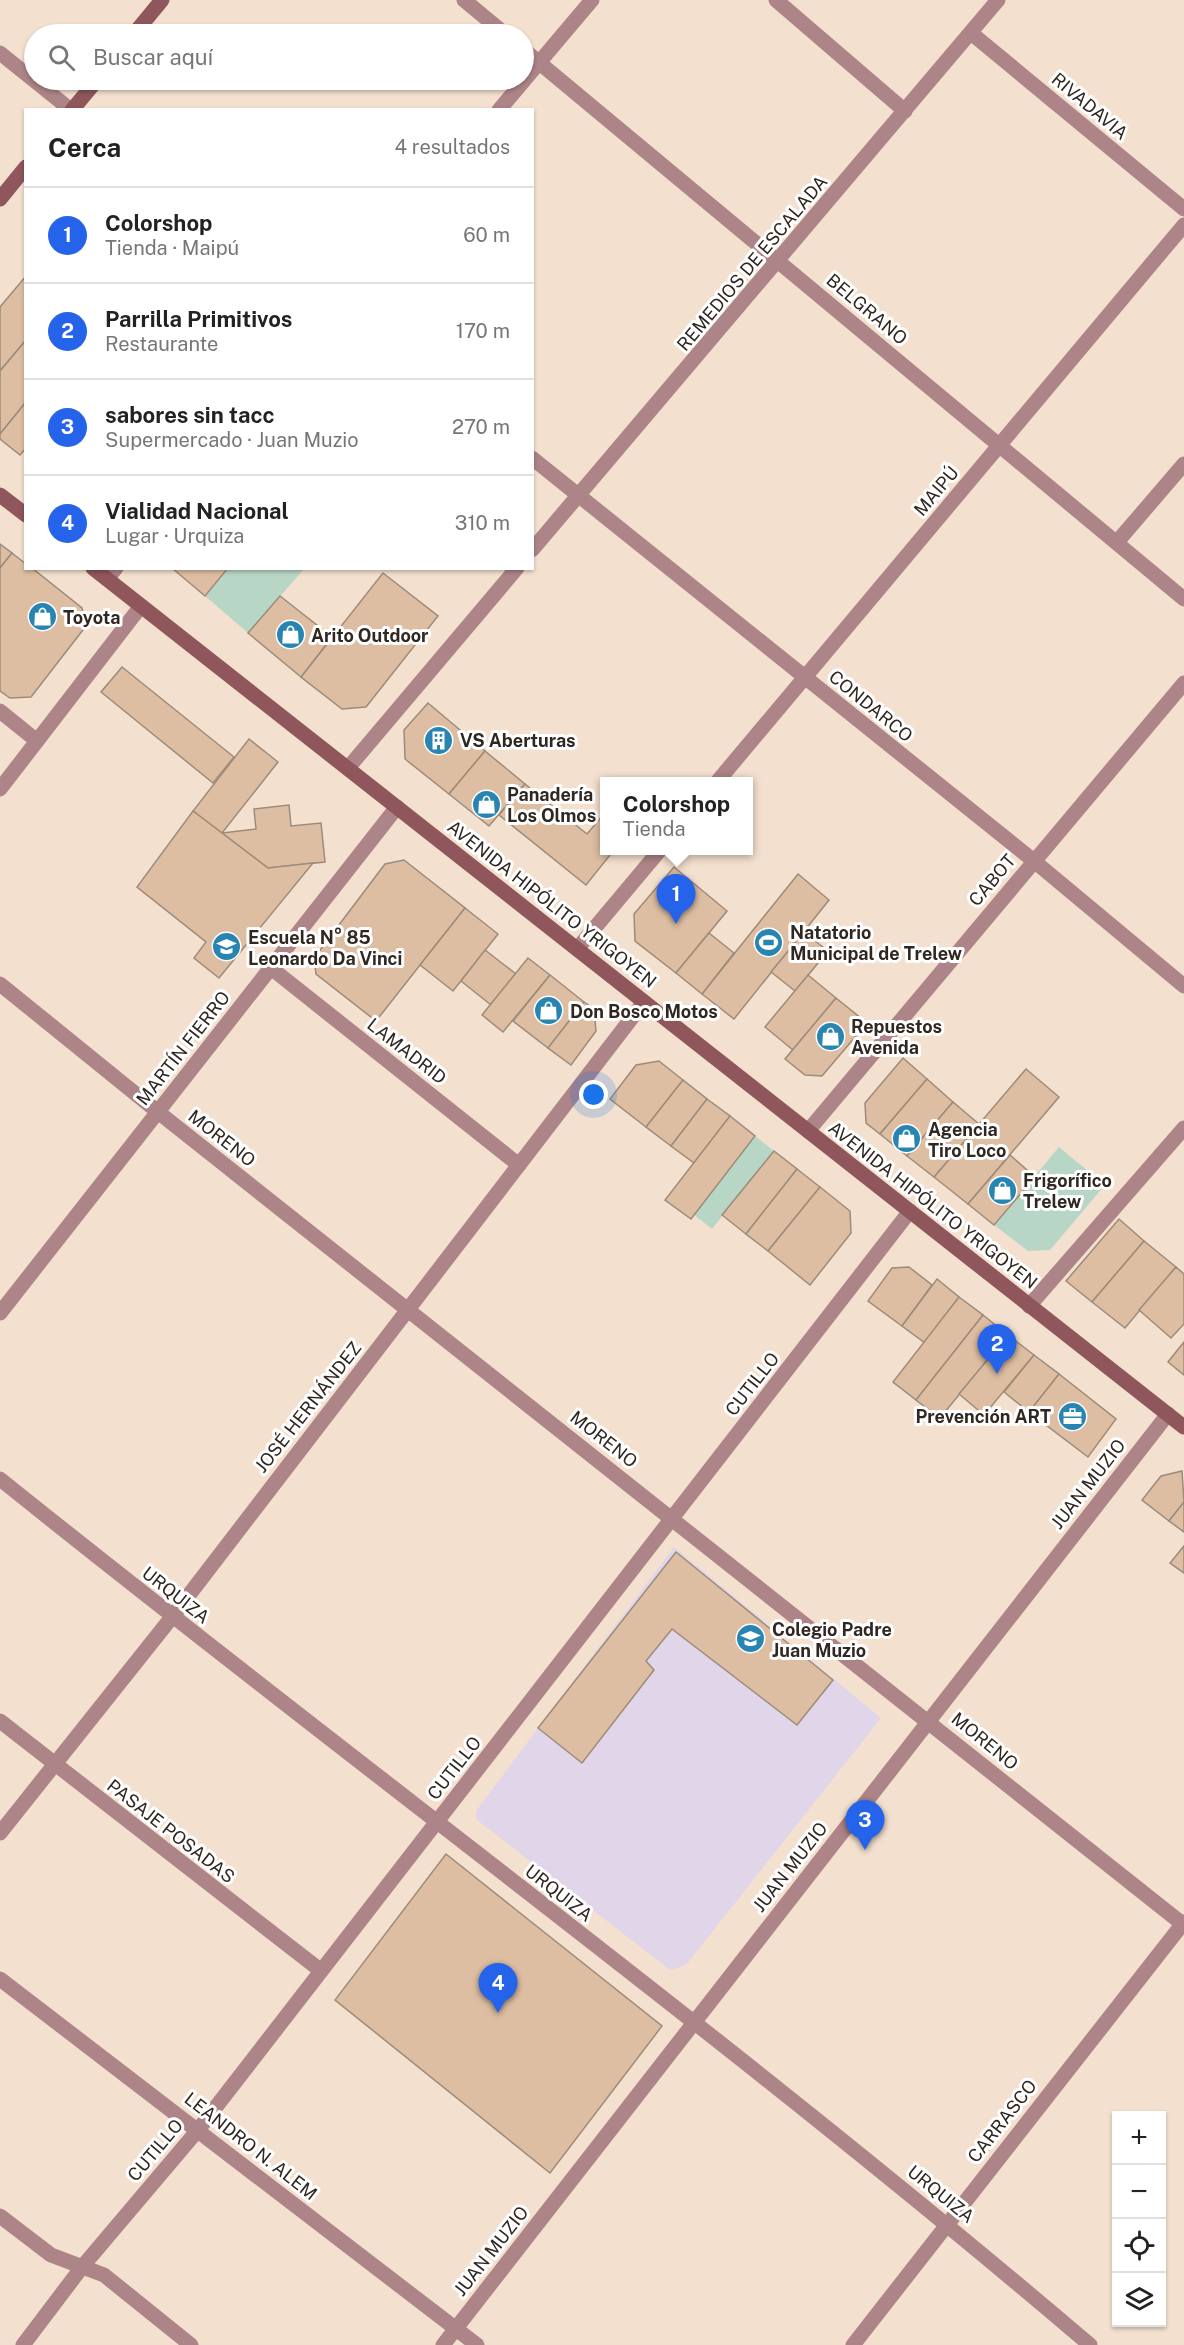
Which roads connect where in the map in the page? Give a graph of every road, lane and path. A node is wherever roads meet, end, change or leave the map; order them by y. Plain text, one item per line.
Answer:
1 (162, 0) edge
2 (464, 0) edge
3 (592, 0) edge
4 (776, 0) edge
5 (999, 0) edge
6 (142, 24) edge
7 (493, 24) edge
8 (971, 33) junction
9 (0, 53) edge
10 (534, 59) edge
11 (539, 63) junction
12 (534, 69) edge
13 (24, 72) edge
14 (46, 90) edge
15 (88, 90) edge
16 (516, 90) edge
17 (69, 108) edge
18 (73, 108) edge
19 (501, 108) edge
20 (905, 111) junction
21 (24, 169) edge
22 (0, 199) edge
23 (1184, 209) edge
24 (1184, 225) edge
25 (779, 262) junction
26 (1000, 444) junction
27 (534, 460) edge
28 (1184, 464) edge
29 (580, 494) junction
30 (0, 495) edge
31 (24, 513) edge
32 (1117, 542) junction
33 (534, 548) edge
34 (515, 570) edge
35 (112, 574) edge
36 (1184, 599) edge
37 (141, 606) junction
38 (804, 678) junction
39 (1184, 683) edge
40 (0, 711) edge
41 (37, 741) junction
42 (348, 768) junction
43 (721, 777) edge
44 (0, 789) edge
45 (397, 807) junction
46 (656, 855) edge
47 (1034, 861) junction
48 (577, 949) junction
49 (271, 968) junction
50 (0, 984) edge
51 (1184, 986) edge
52 (644, 1002) junction
53 (158, 1112) junction
54 (1184, 1128) edge
55 (808, 1131) junction
56 (519, 1165) junction
57 (910, 1211) junction
58 (1029, 1306) junction
59 (408, 1308) junction
60 (0, 1313) edge
61 (1168, 1414) junction
62 (1184, 1427) edge
63 (0, 1479) edge
64 (673, 1518) junction
65 (172, 1617) junction
66 (0, 1721) edge
67 (928, 1721) junction
68 (54, 1766) junction
69 (436, 1823) junction
70 (0, 1833) edge
71 (1184, 1924) edge
72 (320, 1970) junction
73 (0, 1979) edge
74 (694, 2022) junction
75 (198, 2130) junction
76 (0, 2216) edge
77 (947, 2223) junction
78 (82, 2267) junction
79 (456, 2329) junction
80 (23, 2345) edge
81 (191, 2345) edge
82 (443, 2345) edge
83 (477, 2345) edge
84 (853, 2345) edge
85 (1090, 2345) edge

1 - 6 main road
2 - 7 street
3 - 11 street
4 - 20 street
5 - 8 street, REMEDIOS DE ESCALADA
8 - 20 street, REMEDIOS DE ESCALADA
8 - 23 street, RIVADAVIA
9 - 13 street
10 - 11 street, BELGRANO
11 - 12 street
11 - 25 street, BELGRANO
14 - 17 street
15 - 18 main road
16 - 19 street
20 - 25 street, REMEDIOS DE ESCALADA
21 - 22 main road
24 - 26 street, MAIPÚ
25 - 26 street, BELGRANO
25 - 29 street, REMEDIOS DE ESCALADA
26 - 32 street, BELGRANO
26 - 38 street, MAIPÚ
27 - 29 street, CONDARCO
28 - 32 street
29 - 33 street, REMEDIOS DE ESCALADA
29 - 38 street, CONDARCO
30 - 31 main road
32 - 36 street, BELGRANO
34 - 42 street
35 - 37 main road, AVENIDA HIPÓLITO YRIGOYEN
37 - 41 street
37 - 42 main road, AVENIDA HIPÓLITO YRIGOYEN
38 - 43 street, MAIPÚ
38 - 47 street, CONDARCO
39 - 47 street, CABOT
40 - 41 street
41 - 44 street
42 - 45 main road, AVENIDA HIPÓLITO YRIGOYEN
45 - 48 main road, AVENIDA HIPÓLITO YRIGOYEN
45 - 49 street, MARTÍN FIERRO
46 - 48 street
47 - 51 street, CONDARCO
47 - 55 street, CABOT
48 - 52 main road, AVENIDA HIPÓLITO YRIGOYEN
49 - 53 street, MARTÍN FIERRO
49 - 56 street, LAMADRID
50 - 53 street, MORENO
52 - 55 main road, AVENIDA HIPÓLITO YRIGOYEN
52 - 56 street, JOSÉ HERNÁNDEZ
53 - 59 street, MORENO
53 - 60 street, MARTÍN FIERRO
54 - 58 street
55 - 57 main road, AVENIDA HIPÓLITO YRIGOYEN
56 - 59 street, JOSÉ HERNÁNDEZ
57 - 58 main road, AVENIDA HIPÓLITO YRIGOYEN
57 - 64 street, CUTILLO
58 - 61 main road, AVENIDA HIPÓLITO YRIGOYEN
59 - 64 street, MORENO
59 - 65 street, JOSÉ HERNÁNDEZ
61 - 62 main road, AVENIDA HIPÓLITO YRIGOYEN
61 - 67 street, JUAN MUZIO
63 - 65 street, URQUIZA
64 - 67 street, MORENO
64 - 69 street, CUTILLO
65 - 68 street, JOSÉ HERNÁNDEZ
65 - 69 street, URQUIZA
66 - 68 street, PASAJE POSADAS
67 - 71 street, MORENO
67 - 74 street, JUAN MUZIO
68 - 70 street, JOSÉ HERNÁNDEZ
68 - 72 street, PASAJE POSADAS
69 - 72 street, CUTILLO
69 - 74 street, URQUIZA
71 - 77 street, CARRASCO
72 - 75 street, CUTILLO
73 - 75 street, LEANDRO N. ALEM
74 - 77 street, URQUIZA
74 - 79 street, JUAN MUZIO
75 - 78 street, CUTILLO
75 - 79 street, LEANDRO N. ALEM
76 - 78 street
77 - 84 street, CARRASCO
77 - 85 street, URQUIZA
78 - 80 street, CUTILLO
78 - 81 street
79 - 82 street, JUAN MUZIO
79 - 83 street, LEANDRO N. ALEM

